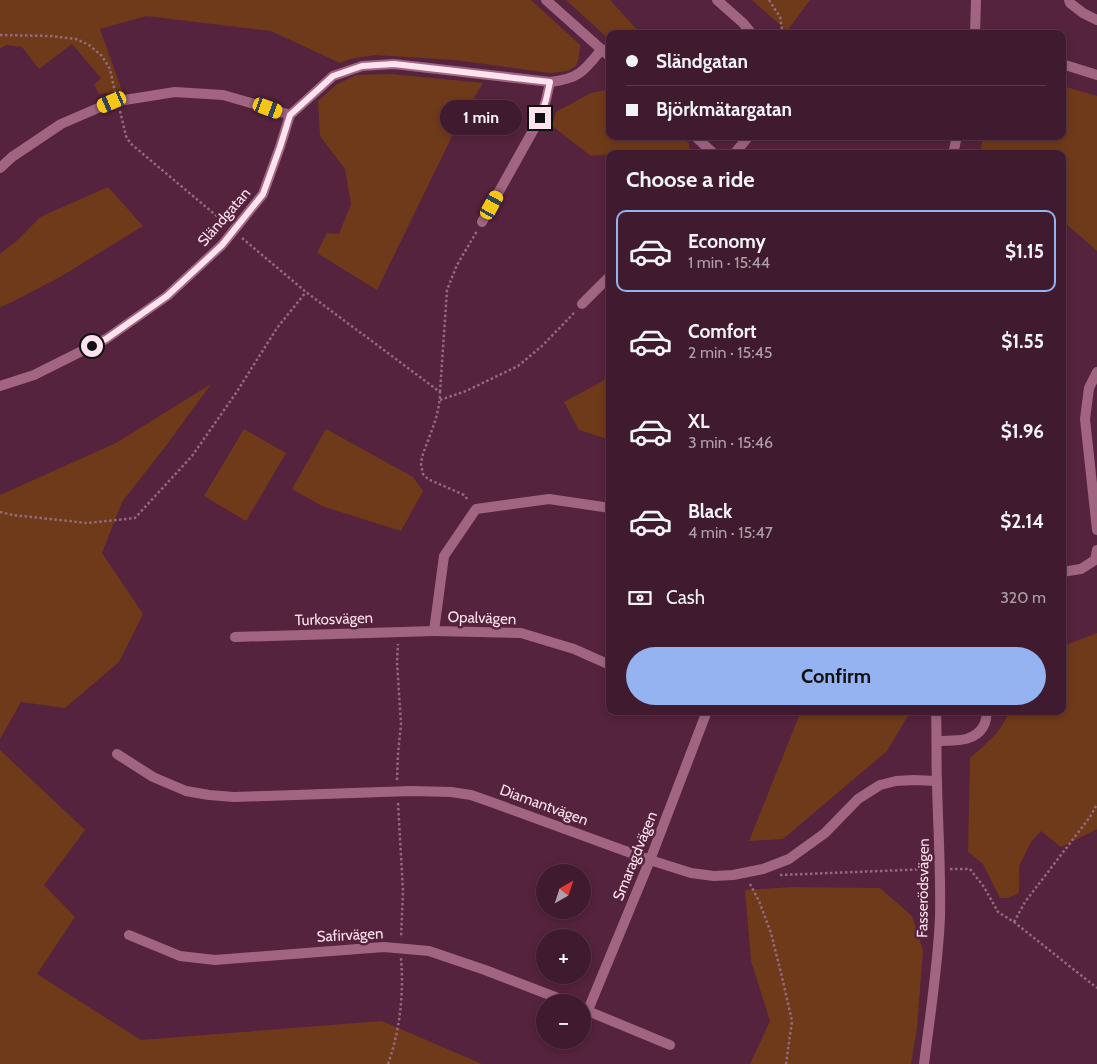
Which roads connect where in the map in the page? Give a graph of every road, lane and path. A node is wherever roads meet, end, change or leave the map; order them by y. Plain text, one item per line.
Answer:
1 (546, 0) edge
2 (717, 0) edge
3 (769, 0) edge
4 (976, 0) edge
5 (1069, 0) edge
6 (1097, 20) edge
7 (749, 30) edge
8 (781, 30) edge
9 (975, 30) edge
10 (0, 34) edge
11 (602, 49) junction
12 (606, 53) edge
13 (1066, 65) edge
14 (1097, 76) edge
15 (550, 82) junction
16 (118, 101) junction
17 (290, 115) junction
18 (699, 140) edge
19 (746, 140) edge
20 (710, 150) edge
21 (737, 150) edge
22 (0, 168) edge
23 (482, 222) joint
24 (234, 231) junction
25 (606, 280) edge
26 (306, 292) junction
27 (582, 304) joint
28 (1097, 372) edge
29 (0, 386) edge
30 (440, 392) junction
31 (440, 400) junction
32 (606, 507) edge
33 (476, 509) junction
34 (0, 512) edge
35 (1097, 530) edge
36 (1097, 550) edge
37 (1066, 572) edge
38 (434, 631) junction
39 (235, 638) dead end
40 (606, 664) edge
41 (705, 715) edge
42 (936, 715) edge
43 (986, 715) edge
44 (938, 741) junction
45 (117, 754) dead end
46 (937, 781) junction
47 (1097, 804) edge
48 (1093, 812) junction
49 (1097, 816) edge
50 (650, 860) junction
51 (940, 869) junction
52 (744, 874) junction
53 (778, 875) dead end
54 (1014, 922) junction
55 (129, 935) dead end
56 (400, 948) junction
57 (1097, 988) edge
58 (547, 994) edge
59 (591, 995) edge
60 (591, 1012) edge
61 (670, 1045) dead end
62 (388, 1064) edge
63 (786, 1064) edge
64 (924, 1064) edge

1 - 11 street
2 - 7 street
3 - 8 path
4 - 9 street
5 - 6 street
10 - 16 path
11 - 12 street
11 - 15 street
13 - 14 street
15 - 17 street
15 - 23 street
16 - 17 street
16 - 22 street
16 - 24 path
17 - 24 street, Sländgatan
18 - 20 street
19 - 21 street
23 - 30 path
24 - 26 path
24 - 29 street, Sländgatan
25 - 27 street
26 - 30 path
26 - 34 path
27 - 31 path
28 - 35 street
30 - 31 path
31 - 33 path
32 - 33 street
33 - 38 street, Opalvägen
36 - 37 street
38 - 39 street, Turkosvägen
38 - 40 street, Opalvägen
41 - 50 street, Smaragdvägen
42 - 44 street, Fasserödsvägen
43 - 44 street
44 - 46 street, Fasserödsvägen
45 - 50 street, Diamantvägen
46 - 51 street, Fasserödsvägen
46 - 52 street, Diamantvägen
47 - 48 path
48 - 49 path
48 - 54 path
50 - 52 street, Diamantvägen
50 - 59 street, Smaragdvägen
51 - 53 path
51 - 54 path
51 - 64 street, Fasserödsvägen
52 - 63 path
54 - 57 path
55 - 56 street, Safirvägen
56 - 58 street, Safirvägen
56 - 62 path
60 - 61 street

